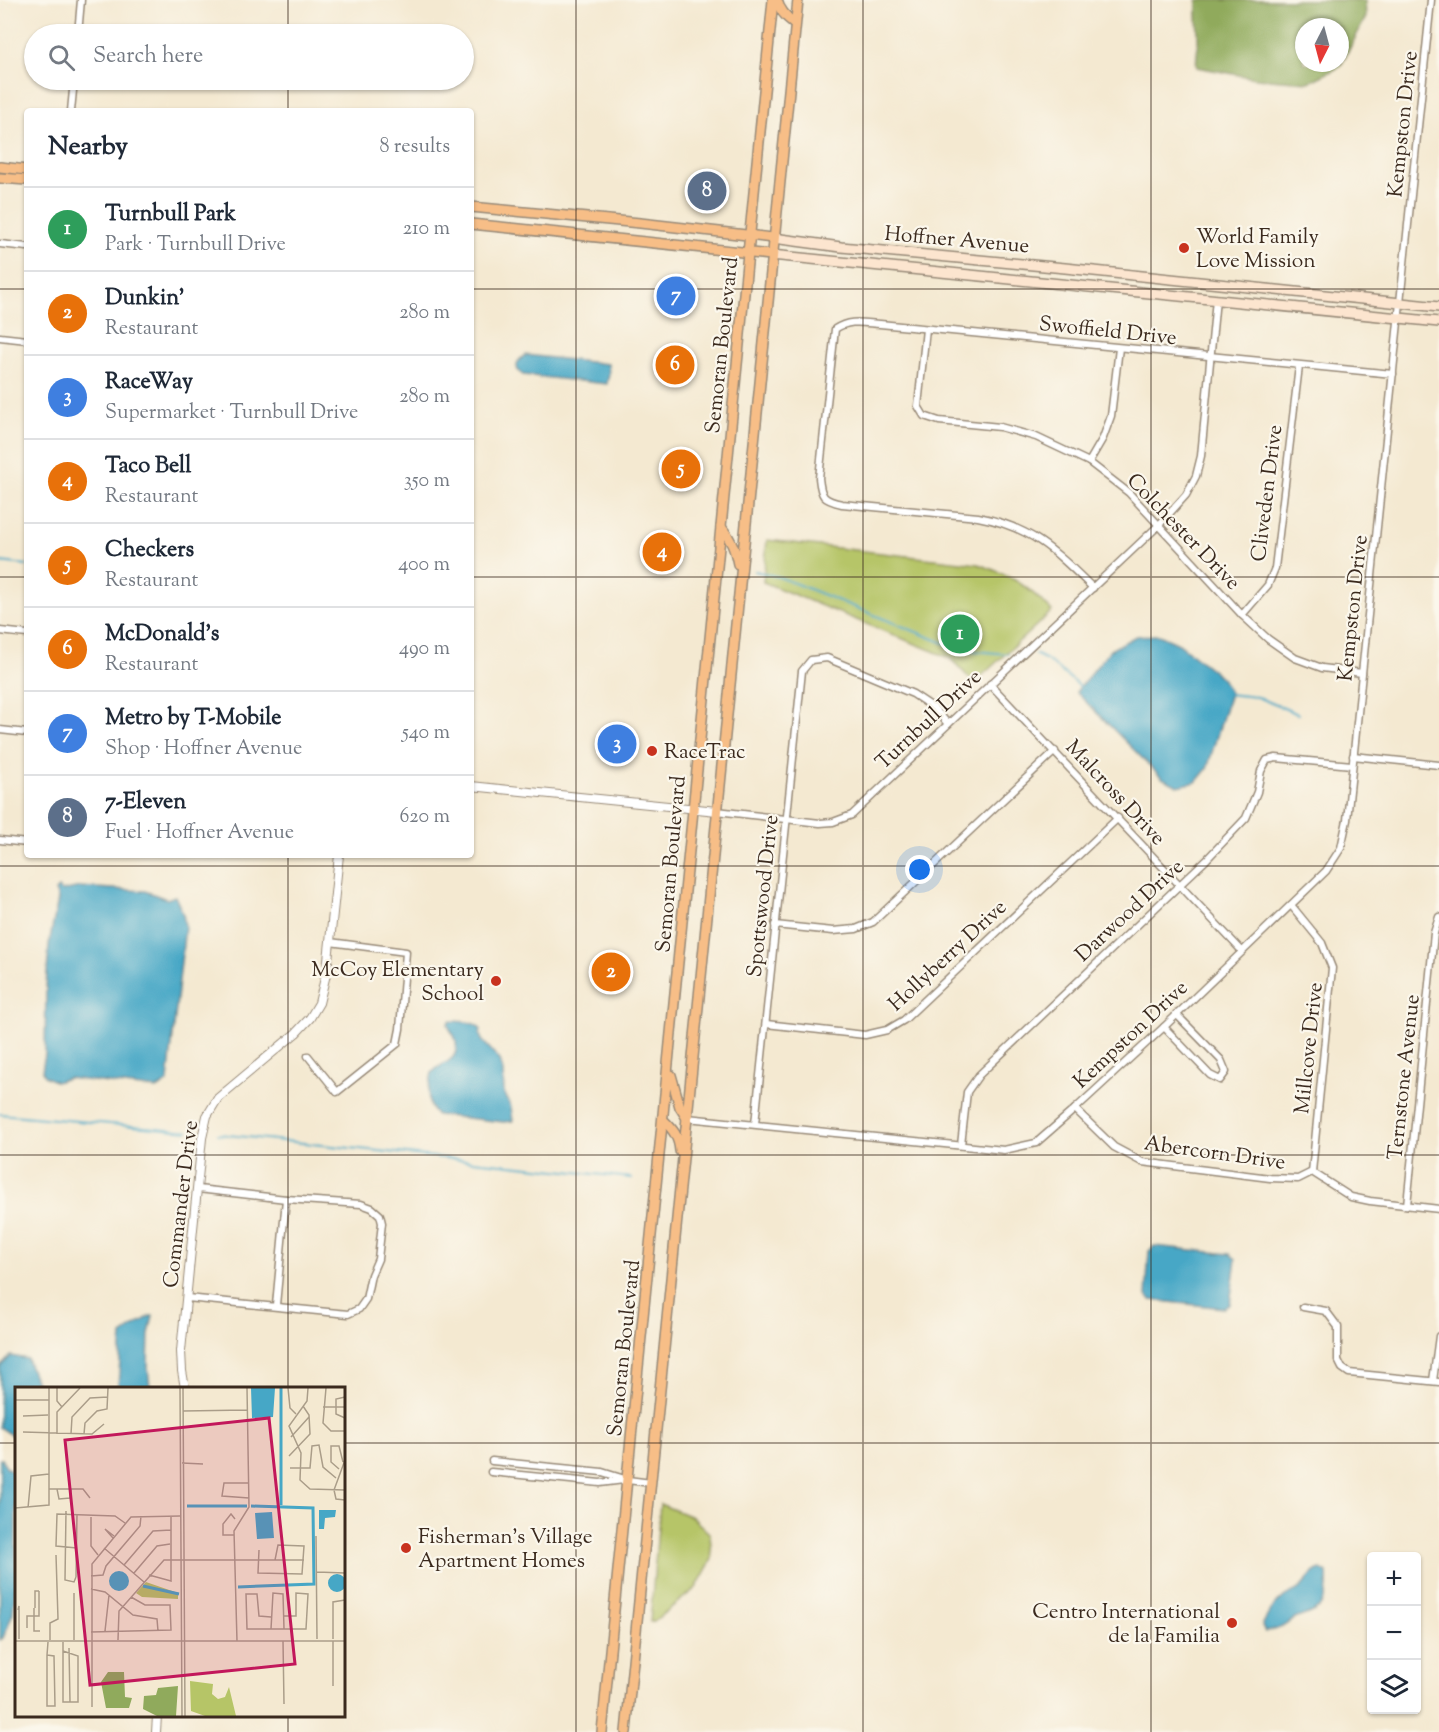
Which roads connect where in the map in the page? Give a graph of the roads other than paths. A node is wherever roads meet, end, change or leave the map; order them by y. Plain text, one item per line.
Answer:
1 (81, 0) edge
2 (775, 0) edge
3 (798, 0) edge
4 (1431, 0) edge
5 (79, 24) edge
6 (795, 24) junction
7 (73, 90) edge
8 (71, 108) edge
9 (0, 162) edge
10 (24, 164) edge
11 (0, 167) edge
12 (24, 170) edge
13 (0, 178) edge
14 (24, 180) edge
15 (474, 207) edge
16 (474, 224) edge
17 (750, 235) junction
18 (773, 238) junction
19 (0, 244) edge
20 (24, 247) edge
21 (748, 252) junction
22 (771, 255) junction
23 (1236, 286) junction
24 (1131, 290) junction
25 (1216, 299) junction
26 (1399, 303) junction
27 (1439, 306) edge
28 (1398, 317) junction
29 (1439, 322) edge
30 (926, 329) junction
31 (0, 337) edge
32 (24, 340) edge
33 (1119, 348) junction
34 (1210, 357) junction
35 (1299, 366) junction
36 (1393, 374) junction
37 (1089, 462) junction
38 (1159, 525) junction
39 (721, 527) junction
40 (740, 572) junction
41 (1093, 588) junction
42 (1242, 615) junction
43 (0, 631) edge
44 (24, 634) edge
45 (1362, 673) junction
46 (990, 684) junction
47 (948, 724) junction
48 (0, 730) edge
49 (24, 732) edge
50 (1055, 751) junction
51 (1353, 756) junction
52 (1352, 765) junction
53 (1439, 765) edge
54 (474, 786) edge
55 (693, 809) junction
56 (717, 811) junction
57 (1118, 818) junction
58 (787, 820) junction
59 (0, 840) edge
60 (24, 843) edge
61 (339, 858) edge
62 (1180, 884) junction
63 (1291, 906) junction
64 (1439, 917) edge
65 (775, 925) junction
66 (330, 942) junction
67 (1242, 951) junction
68 (1431, 967) junction
69 (1439, 968) edge
70 (1176, 1014) junction
71 (766, 1024) junction
72 (1164, 1027) junction
73 (308, 1056) dead end
74 (669, 1067) junction
75 (1075, 1109) junction
76 (687, 1118) junction
77 (663, 1120) junction
78 (755, 1124) junction
79 (961, 1146) junction
80 (682, 1168) junction
81 (1312, 1172) junction
82 (198, 1189) junction
83 (286, 1199) junction
84 (1407, 1205) junction
85 (1439, 1209) edge
86 (187, 1298) junction
87 (276, 1305) junction
88 (1303, 1307) dead end
89 (1439, 1336) edge
90 (1436, 1382) edge
91 (186, 1387) edge
92 (492, 1461) dead end
93 (491, 1472) dead end
94 (628, 1480) junction
95 (651, 1483) junction
96 (157, 1717) edge
97 (156, 1732) edge
98 (602, 1732) edge
99 (626, 1732) edge

1 - 5 street
2 - 6 main road
2 - 17 main road, Semoran Boulevard
3 - 6 main road, Semoran Boulevard
4 - 26 street, Kempston Drive
6 - 18 main road, Semoran Boulevard
7 - 8 street
9 - 10 main road
11 - 12 main road
13 - 14 main road
15 - 17 main road, Hoffner Avenue
16 - 21 main road, Hoffner Avenue
17 - 18 main road, Hoffner Avenue
17 - 21 main road, Semoran Boulevard
18 - 22 main road, Semoran Boulevard
18 - 23 main road, Hoffner Avenue
19 - 20 street
21 - 22 main road, Hoffner Avenue
21 - 39 main road, Semoran Boulevard
22 - 24 main road, Hoffner Avenue
22 - 40 main road, Semoran Boulevard
23 - 24 main road
23 - 26 main road, Hoffner Avenue
24 - 25 main road, Hoffner Avenue
25 - 28 main road, Hoffner Avenue
25 - 34 street, Turnbull Drive
26 - 27 main road, Hoffner Avenue
26 - 28 street, Kempston Drive
28 - 29 main road, Hoffner Avenue
28 - 36 street, Kempston Drive
30 - 33 street, Swoffield Drive
30 - 37 street, Colchester Drive
30 - 41 street, Swoffield Drive
31 - 32 street
33 - 34 street, Swoffield Drive
33 - 37 street
34 - 35 street, Swoffield Drive
34 - 38 street, Turnbull Drive
35 - 36 street, Swoffield Drive
35 - 42 street, Cliveden Drive
36 - 45 street, Kempston Drive
37 - 38 street, Colchester Drive
38 - 41 street, Turnbull Drive
38 - 42 street, Colchester Drive
39 - 40 main road
39 - 55 main road, Semoran Boulevard
40 - 56 main road, Semoran Boulevard
41 - 46 street, Turnbull Drive
42 - 45 street, Colchester Drive
43 - 44 street
45 - 51 street, Kempston Drive
46 - 47 street, Turnbull Drive
46 - 50 street, Malcross Drive
47 - 58 street, Turnbull Drive
47 - 58 street, Spottswood Drive
48 - 49 street
50 - 57 street, Malcross Drive
50 - 65 street
51 - 52 street, Kempston Drive
51 - 53 street
52 - 62 street, Darwood Drive
52 - 63 street, Kempston Drive
54 - 55 street, Turnbull Drive
55 - 56 street, Turnbull Drive
55 - 74 main road, Semoran Boulevard
56 - 58 street, Turnbull Drive
56 - 76 main road, Semoran Boulevard
57 - 62 street, Malcross Drive
57 - 71 street, Hollyberry Drive
58 - 65 street, Spottswood Drive
59 - 60 street
61 - 66 street, Commander Drive
62 - 67 street, Malcross Drive
62 - 79 street, Darwood Drive
63 - 67 street, Kempston Drive
63 - 81 street, Millcove Drive
64 - 68 street, Ternstone Avenue
65 - 71 street, Spottswood Drive
66 - 73 street
66 - 82 street, Commander Drive
67 - 70 street, Kempston Drive
68 - 69 street
68 - 84 street, Ternstone Avenue
70 - 72 street, Kempston Drive
70 - 72 street
71 - 78 street, Spottswood Drive
72 - 75 street, Kempston Drive
74 - 76 main road
74 - 77 main road, Semoran Boulevard
75 - 79 street
75 - 81 street, Abercorn Drive
76 - 78 street
76 - 80 main road, Semoran Boulevard
77 - 80 main road
77 - 94 main road, Semoran Boulevard
78 - 79 street
80 - 95 main road, Semoran Boulevard
81 - 84 street, Abercorn Drive
82 - 83 street
82 - 86 street, Commander Drive
83 - 87 street
83 - 87 street
84 - 85 street, Abercorn Drive
86 - 87 street
86 - 91 street, Commander Drive
88 - 90 street
89 - 90 street
92 - 94 street
93 - 94 street
94 - 95 street
94 - 98 main road, Semoran Boulevard
95 - 99 main road, Semoran Boulevard
96 - 97 street

